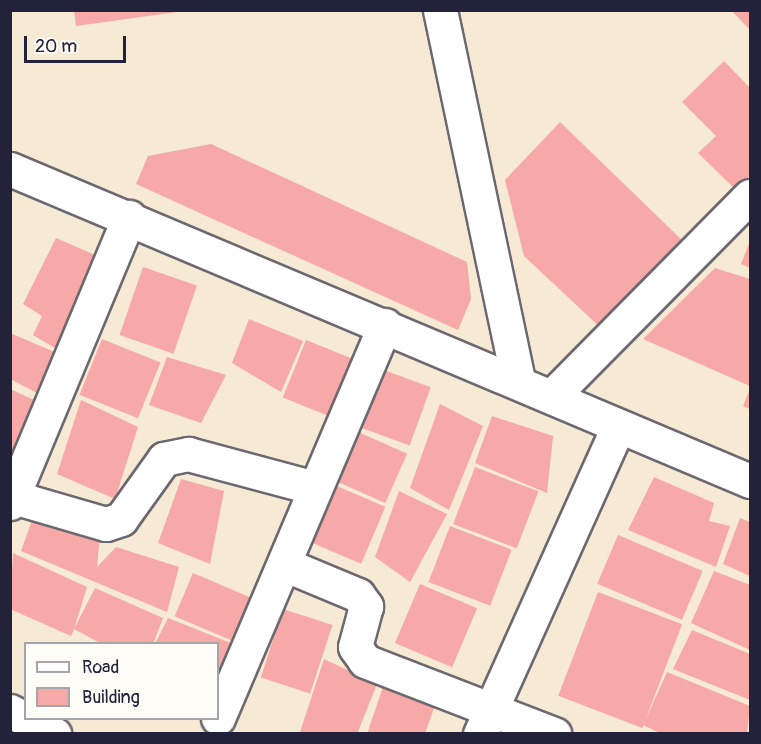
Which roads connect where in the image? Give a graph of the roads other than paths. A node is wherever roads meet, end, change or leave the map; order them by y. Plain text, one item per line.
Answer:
1 (440, 10) edge
2 (10, 169) edge
3 (750, 196) edge
4 (129, 217) junction
5 (385, 325) junction
6 (518, 380) junction
7 (553, 395) junction
8 (618, 427) junction
9 (750, 481) edge
10 (315, 488) junction
11 (12, 500) edge
12 (286, 565) junction
13 (10, 711) edge
14 (219, 714) edge
15 (24, 718) edge
16 (27, 720) edge
17 (216, 720) edge
18 (485, 721) edge
19 (54, 734) edge
20 (210, 734) edge
21 (554, 734) edge

1 - 6 street
2 - 4 street
3 - 7 street
4 - 5 street
4 - 11 street
5 - 6 street
5 - 10 street
6 - 7 street
7 - 8 street
8 - 9 street
8 - 18 street
10 - 11 street
10 - 12 street
12 - 14 street
12 - 18 street
13 - 15 street
16 - 19 street
17 - 20 street
18 - 21 street

